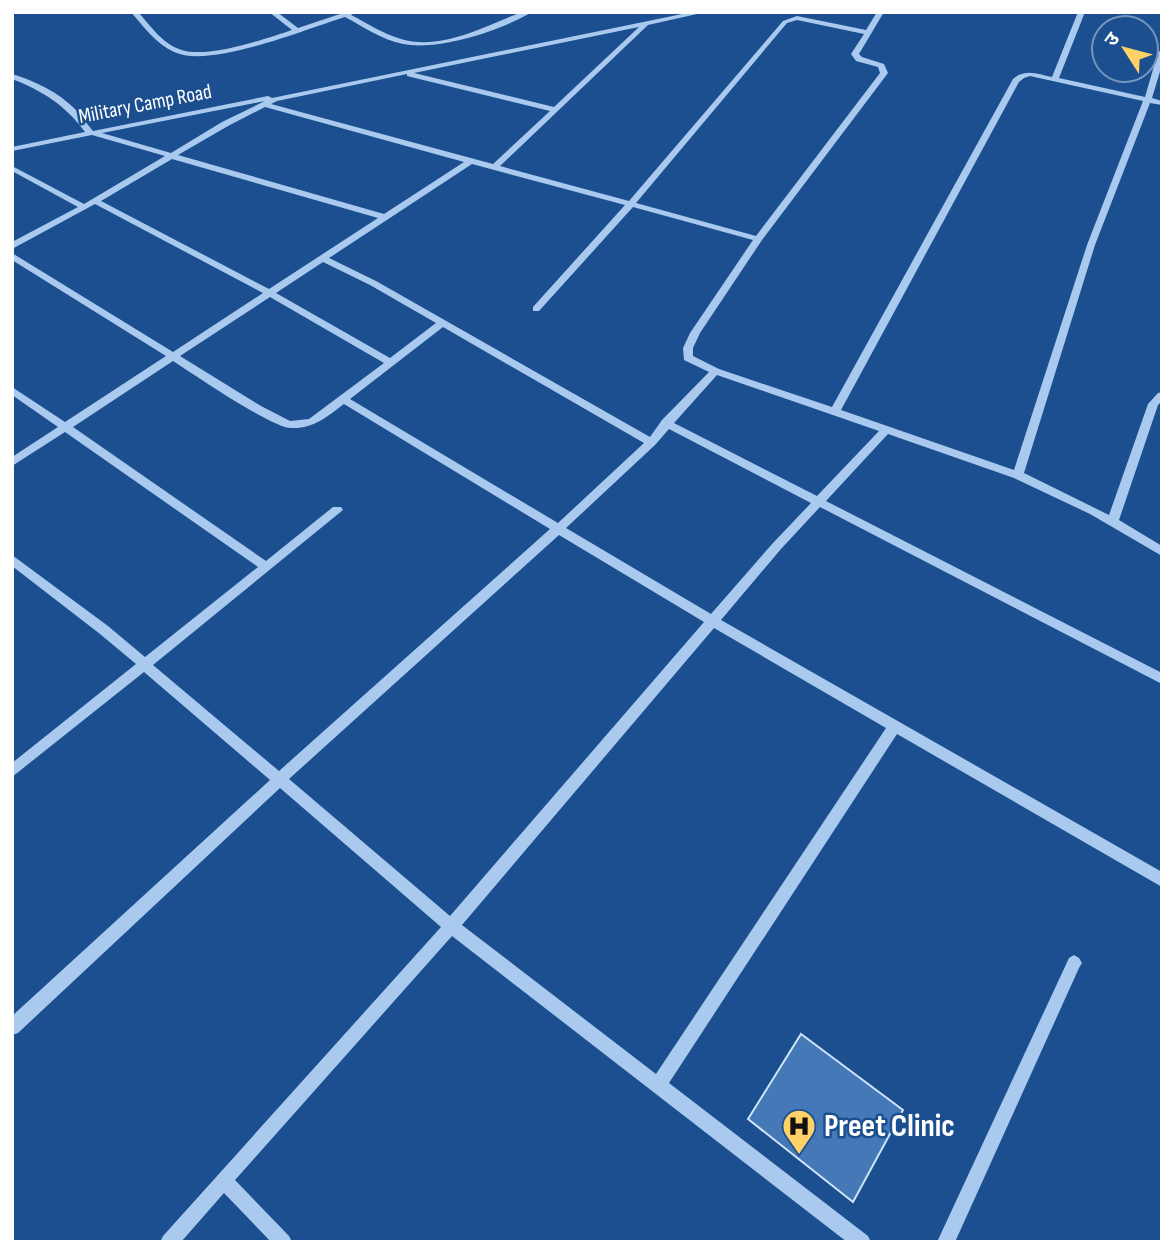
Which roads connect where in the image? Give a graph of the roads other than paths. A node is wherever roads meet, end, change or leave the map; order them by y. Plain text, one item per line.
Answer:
1 (134, 12) edge
2 (272, 12) edge
3 (529, 12) edge
4 (703, 12) edge
5 (881, 12) edge
6 (1082, 12) edge
7 (349, 13) edge
8 (645, 25) junction
9 (295, 29) junction
10 (867, 32) junction
11 (1162, 52) edge
12 (403, 72) junction
13 (12, 76) edge
14 (1055, 78) junction
15 (285, 95) junction
16 (1147, 99) junction
17 (1162, 103) edge
18 (262, 104) junction
19 (555, 110) junction
20 (89, 132) junction
21 (12, 149) edge
22 (170, 156) junction
23 (471, 161) junction
24 (495, 167) junction
25 (12, 168) edge
26 (95, 201) junction
27 (631, 204) junction
28 (84, 207) junction
29 (385, 217) junction
30 (758, 239) junction
31 (12, 246) edge
32 (12, 256) edge
33 (322, 258) junction
34 (269, 293) junction
35 (536, 309) dead end
36 (442, 323) junction
37 (170, 357) junction
38 (392, 363) junction
39 (715, 370) junction
40 (12, 390) edge
41 (1162, 395) edge
42 (343, 400) junction
43 (836, 411) junction
44 (666, 424) junction
45 (65, 426) junction
46 (886, 430) junction
47 (651, 442) junction
48 (12, 462) edge
49 (1018, 475) junction
50 (820, 503) junction
51 (337, 510) dead end
52 (1112, 523) junction
53 (559, 528) junction
54 (1162, 552) edge
55 (12, 559) edge
56 (266, 567) junction
57 (712, 621) junction
58 (145, 665) junction
59 (1162, 679) edge
60 (895, 726) junction
61 (12, 771) edge
62 (279, 780) junction
63 (1162, 880) edge
64 (452, 926) junction
65 (1074, 963) dead end
66 (12, 1027) edge
67 (658, 1085) junction
68 (223, 1180) junction
69 (169, 1242) edge
70 (283, 1242) edge
71 (862, 1242) edge
72 (946, 1242) edge

1 - 9 street
2 - 9 street
3 - 7 street
4 - 8 street
5 - 10 street
6 - 14 street
7 - 9 street
8 - 12 street
8 - 19 street
10 - 27 street
10 - 30 street
11 - 16 street
12 - 15 street
12 - 19 street
13 - 20 street
14 - 16 street
14 - 43 street
15 - 18 street
15 - 20 street, Military Camp Road
16 - 17 street
16 - 49 street
18 - 22 street
18 - 23 street
19 - 24 street
20 - 21 street, Military Camp Road
20 - 22 street
22 - 26 street
22 - 29 street
23 - 24 street
23 - 29 street
24 - 27 street
25 - 28 street
26 - 28 street
26 - 34 street
27 - 30 street
27 - 35 street
28 - 31 street
29 - 33 street
30 - 39 street
32 - 37 street
33 - 34 street
33 - 36 street
34 - 37 street
34 - 38 street
36 - 38 street
36 - 47 street
37 - 42 street
37 - 45 street
38 - 42 street
39 - 43 street
39 - 44 street
40 - 45 street
41 - 52 street
42 - 53 street
43 - 46 street
44 - 47 street
44 - 50 street
45 - 48 street
45 - 56 street
46 - 49 street
46 - 50 street
47 - 53 street
49 - 52 street
50 - 57 street
50 - 59 street
51 - 56 street
52 - 54 street
53 - 57 street
53 - 62 street
55 - 58 street
56 - 58 street
57 - 60 street
57 - 64 street
58 - 61 street
58 - 62 street
60 - 63 street
60 - 67 street
62 - 64 street
62 - 66 street
64 - 67 street
64 - 68 street
65 - 72 street
67 - 71 street
68 - 69 street
68 - 70 street

